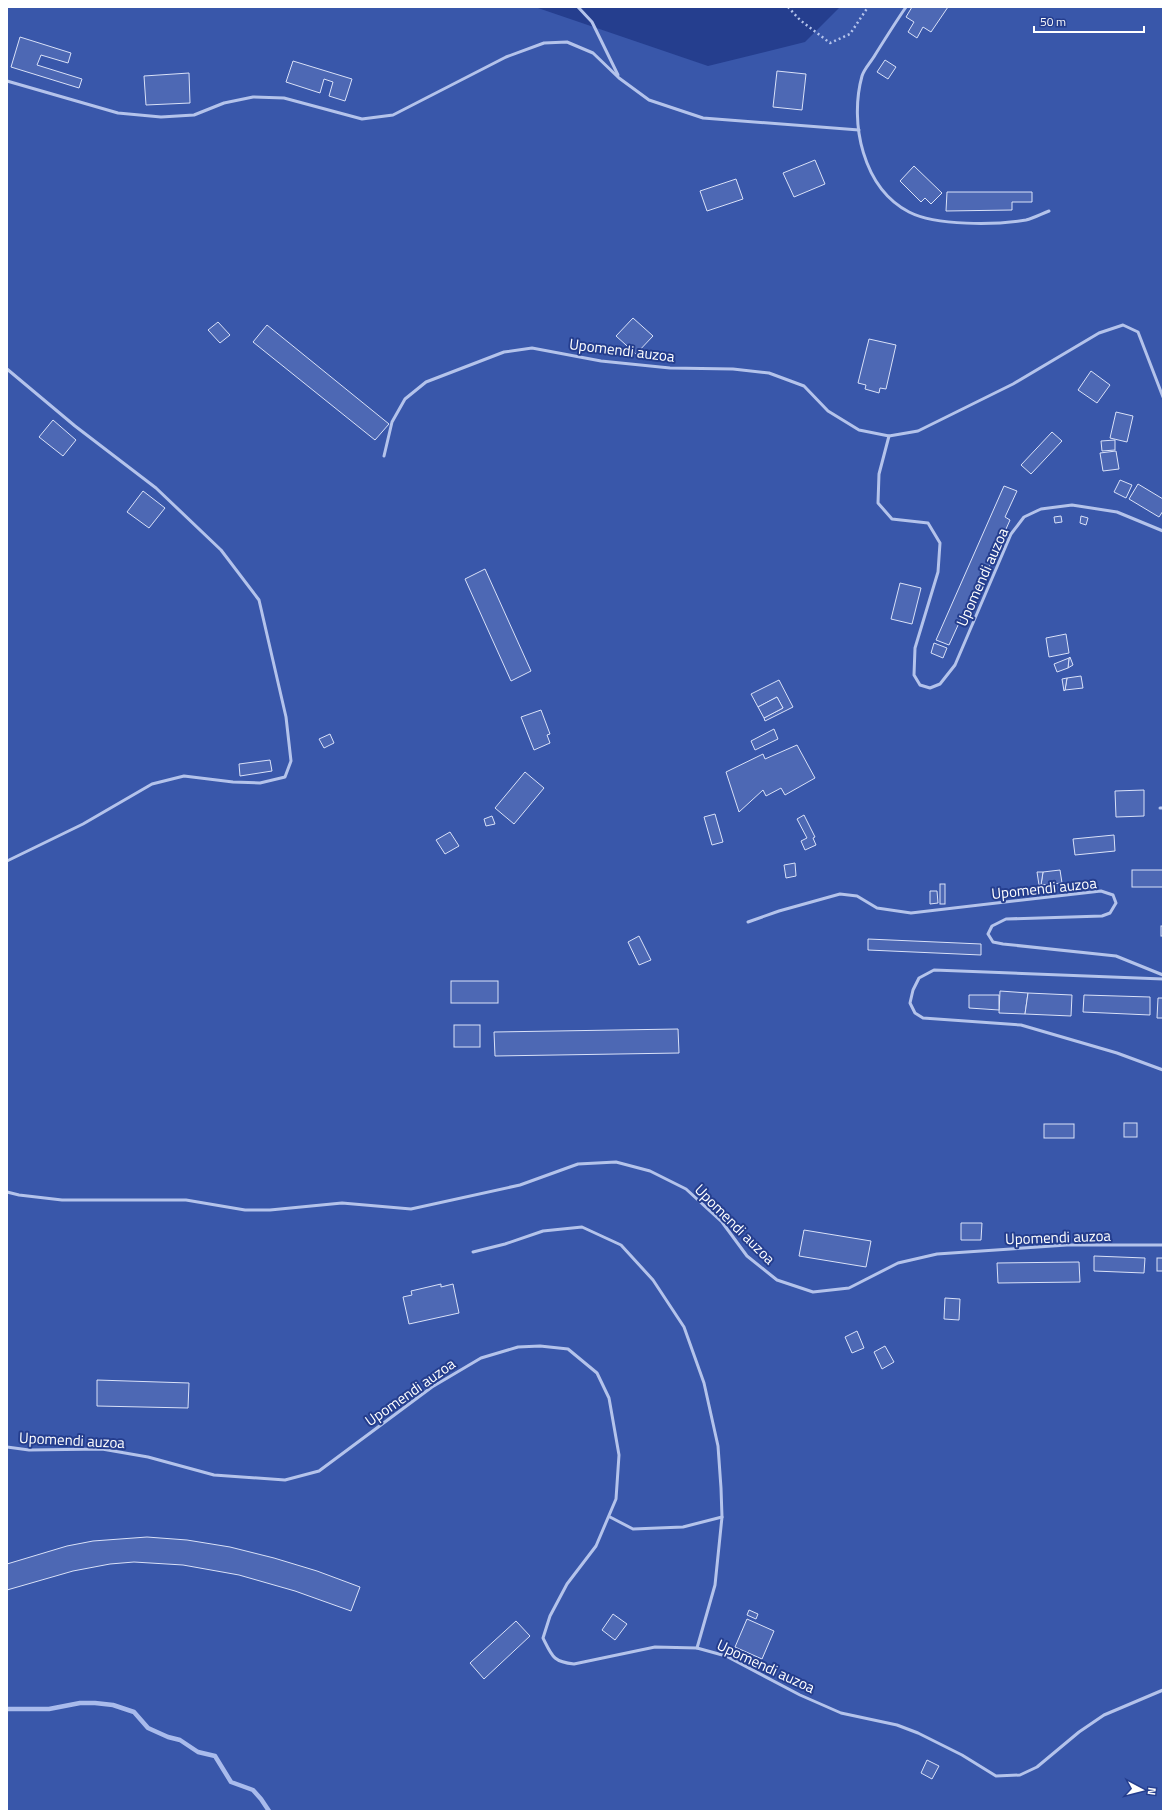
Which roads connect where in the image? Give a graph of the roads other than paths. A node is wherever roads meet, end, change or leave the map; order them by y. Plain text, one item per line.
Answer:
1 (578, 7) edge
2 (906, 7) edge
3 (619, 78) junction
4 (7, 81) edge
5 (859, 130) junction
6 (1048, 211) dead end
7 (7, 369) edge
8 (1163, 397) edge
9 (890, 436) junction
10 (384, 456) dead end
11 (1163, 531) edge
12 (7, 862) edge
13 (748, 922) dead end
14 (1163, 975) edge
15 (1163, 979) edge
16 (1163, 1070) edge
17 (7, 1192) edge
18 (1163, 1245) edge
19 (473, 1252) dead end
20 (7, 1447) edge
21 (610, 1517) junction
22 (722, 1517) junction
23 (697, 1648) junction
24 (1163, 1690) edge

1 - 3 lane
2 - 5 lane
3 - 4 lane
3 - 5 lane
5 - 6 lane
7 - 12 lane
8 - 9 lane, Upomendi auzoa
9 - 10 lane, Upomendi auzoa
9 - 11 lane, Upomendi auzoa
13 - 14 lane, Upomendi auzoa
15 - 16 lane
17 - 18 lane, Upomendi auzoa
19 - 22 lane
20 - 21 lane, Upomendi auzoa
21 - 22 lane
21 - 23 lane, Upomendi auzoa
22 - 23 lane
23 - 24 lane, Upomendi auzoa

